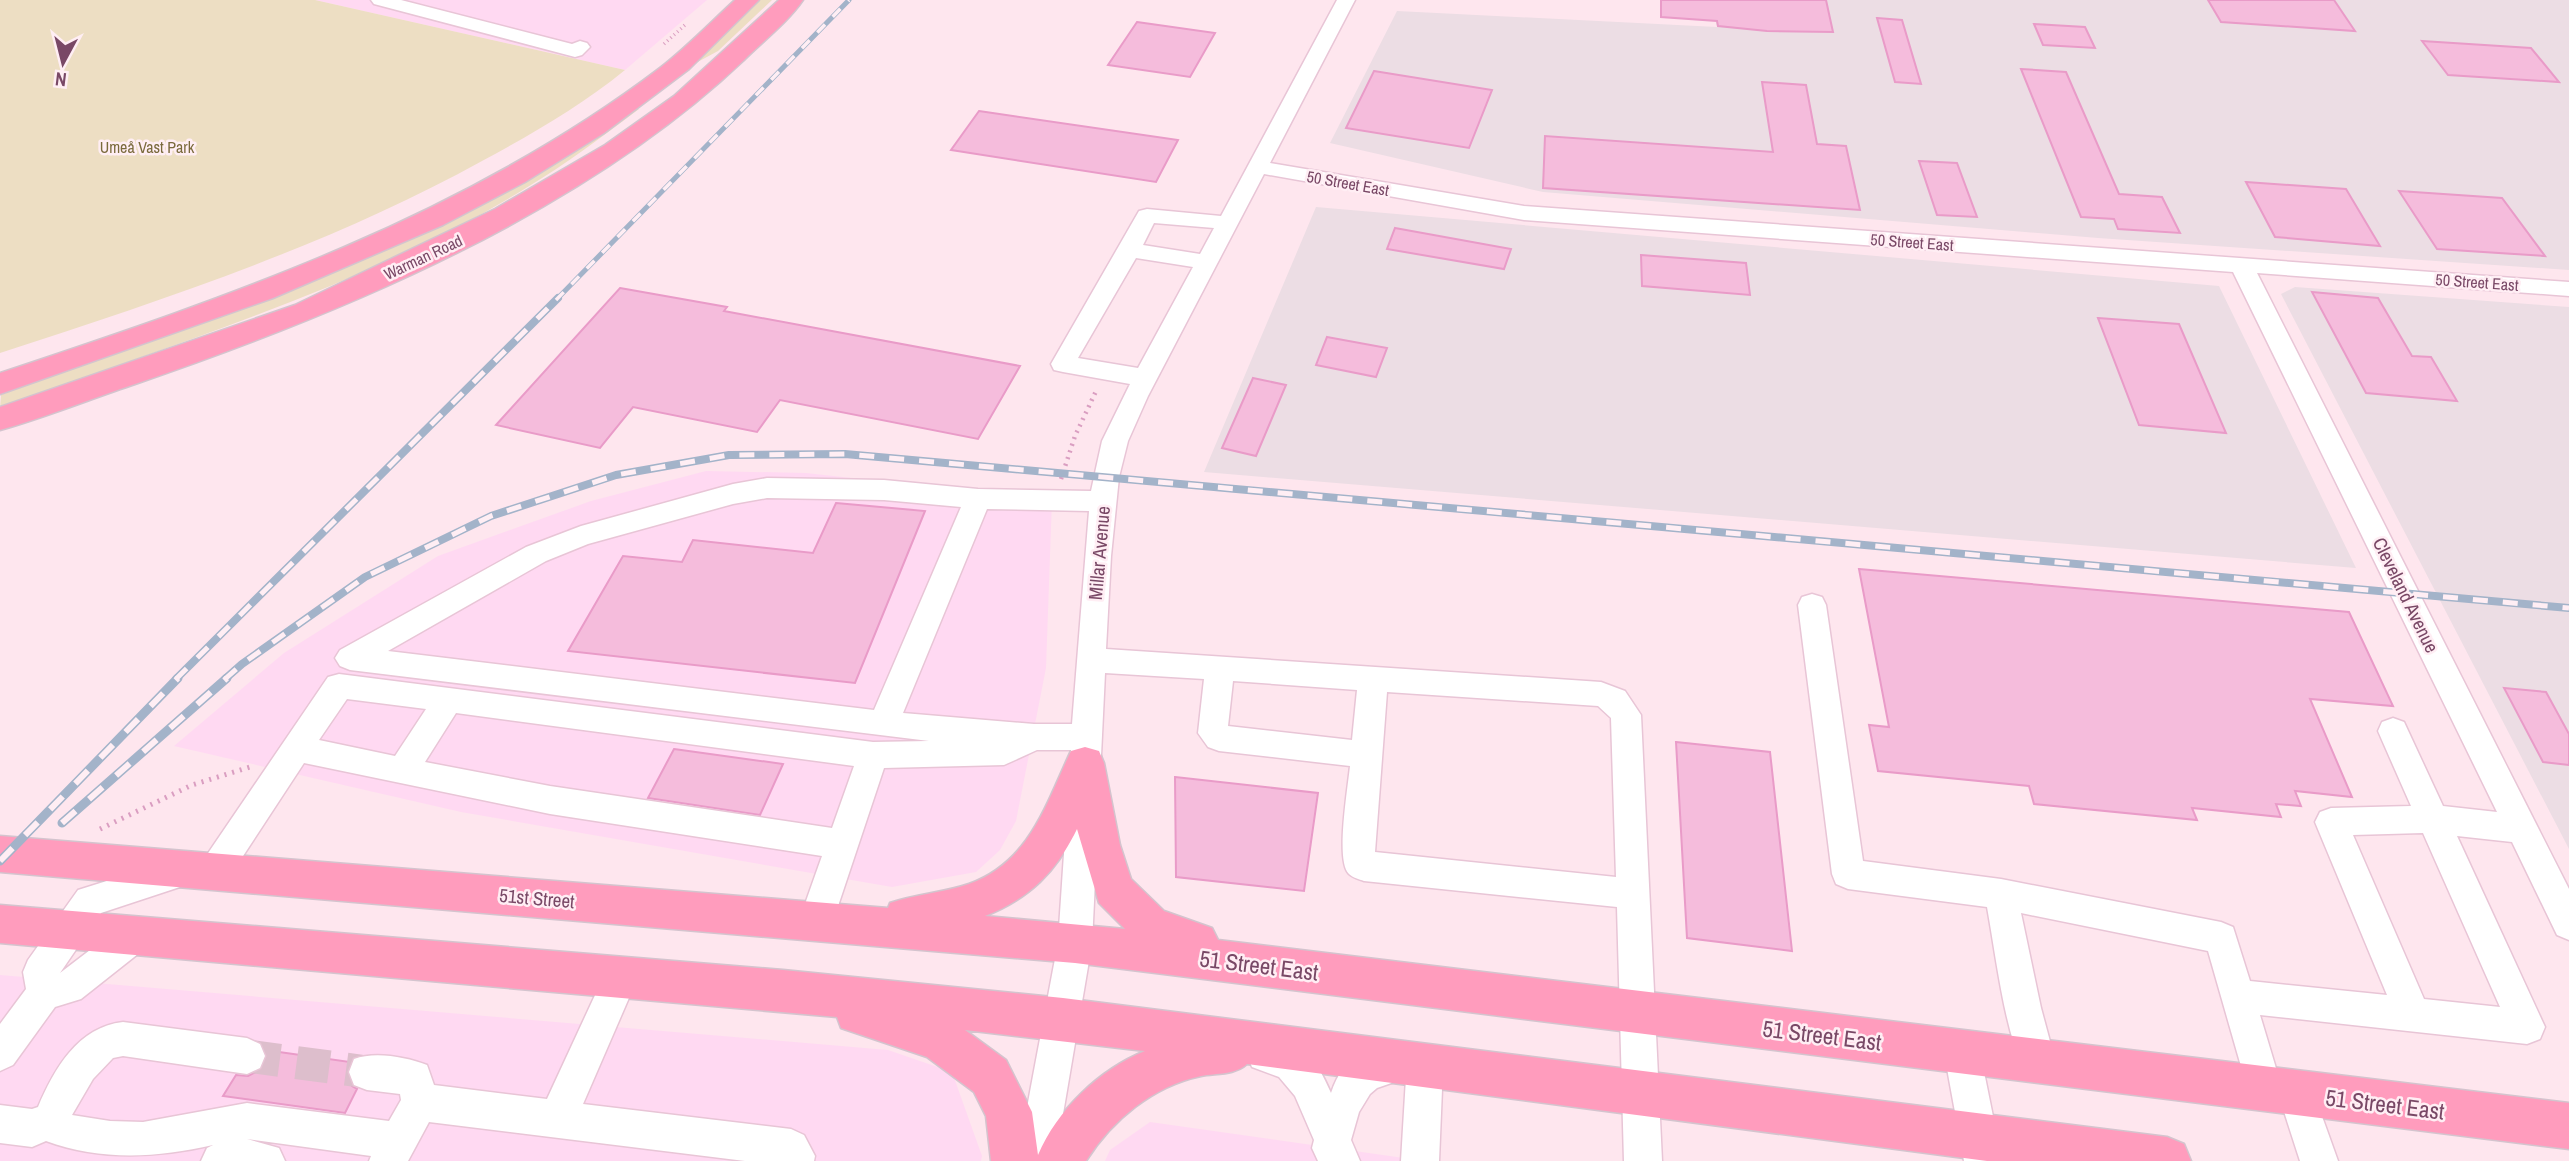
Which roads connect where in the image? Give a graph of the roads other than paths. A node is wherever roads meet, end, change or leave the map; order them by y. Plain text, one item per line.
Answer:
1 (380, 0) edge
2 (748, 0) edge
3 (792, 0) edge
4 (1346, 0) edge
5 (580, 47) dead end
6 (1258, 167) junction
7 (1227, 223) junction
8 (1129, 250) junction
9 (1207, 262) junction
10 (2242, 266) junction
11 (2569, 289) edge
12 (1146, 378) junction
13 (0, 384) edge
14 (0, 419) edge
15 (978, 499) junction
16 (1103, 501) junction
17 (1812, 605) dead end
18 (1091, 660) junction
19 (1220, 669) junction
20 (1373, 679) junction
21 (447, 702) junction
22 (883, 724) junction
23 (2393, 731) dead end
24 (1034, 737) junction
25 (1086, 750) junction
26 (294, 753) junction
27 (873, 755) junction
28 (1366, 755) junction
29 (403, 770) junction
30 (2433, 819) junction
31 (2522, 829) junction
32 (840, 844) junction
33 (0, 854) edge
34 (202, 871) junction
35 (1633, 894) junction
36 (2001, 894) junction
37 (816, 921) junction
38 (0, 924) edge
39 (2569, 924) edge
40 (858, 925) junction
41 (71, 930) junction
42 (136, 935) junction
43 (1075, 943) junction
44 (1274, 967) junction
45 (621, 977) junction
46 (783, 991) junction
47 (44, 992) junction
48 (2237, 996) junction
49 (1638, 1012) junction
50 (2413, 1015) junction
51 (1063, 1019) junction
52 (1294, 1048) junction
53 (1249, 1050) junction
54 (1962, 1052) junction
55 (0, 1054) edge
56 (247, 1056) tunnel mouth
57 (2037, 1060) junction
58 (1414, 1064) junction
59 (367, 1072) tunnel mouth
60 (2280, 1091) junction
61 (1642, 1093) junction
62 (420, 1101) junction
63 (557, 1119) junction
64 (53, 1120) junction
65 (0, 1124) edge
66 (2569, 1126) edge
67 (1980, 1149) edge
68 (393, 1151) edge
69 (1335, 1154) edge
70 (220, 1161) edge
71 (266, 1161) edge
72 (795, 1161) edge
73 (1016, 1161) edge
74 (1036, 1161) edge
75 (1059, 1161) edge
76 (1420, 1161) edge
77 (1643, 1161) edge
78 (2167, 1161) edge
79 (2319, 1161) edge

1 - 5 street
2 - 13 main road, Warman Road
3 - 14 main road, Warman Road
4 - 6 street, Millar Avenue
6 - 7 street, Millar Avenue
6 - 10 street, 50 Street East
7 - 8 street
7 - 9 street, Millar Avenue
8 - 9 street
8 - 12 street
9 - 12 street, Millar Avenue
10 - 11 street, 50 Street East
10 - 31 street, Cleveland Avenue
12 - 16 street, Millar Avenue
15 - 16 street
15 - 22 street
15 - 22 street
16 - 18 street, Millar Avenue
17 - 36 street
18 - 19 street
18 - 25 street, Millar Avenue
19 - 20 street
19 - 28 street
20 - 28 street
20 - 35 street
21 - 26 street
21 - 27 street
21 - 29 street
22 - 24 street
23 - 30 street
24 - 25 street
24 - 27 street
25 - 40 main road
25 - 43 street, Millar Avenue
25 - 44 main road
26 - 29 street
26 - 34 street
27 - 32 street
28 - 35 street
29 - 32 street
30 - 31 street
30 - 50 street
30 - 50 street
31 - 39 street, Cleveland Avenue
32 - 37 street
33 - 34 main road, 51st Street
34 - 37 main road, 51st Street
34 - 41 street
35 - 49 street
36 - 48 street
36 - 57 street
37 - 40 main road, 51st Street
38 - 41 main road
40 - 43 main road, 51st Street
41 - 42 main road
41 - 47 street
42 - 45 main road
42 - 47 street
43 - 44 main road, 51 Street East
43 - 51 street, Millar Avenue
44 - 49 main road, 51 Street East
45 - 46 main road
45 - 63 street
46 - 51 main road
46 - 73 main road
47 - 55 street
48 - 50 street
48 - 60 street
49 - 54 main road, 51 Street East
49 - 61 street
51 - 52 main road
51 - 74 street, Millar Avenue
52 - 53 main road
52 - 58 main road
53 - 69 street
53 - 75 main road
54 - 57 main road, 51 Street East
54 - 67 street
56 - 64 street
57 - 60 main road, 51 Street East
58 - 61 main road
58 - 69 street
58 - 76 street
59 - 62 street
60 - 66 main road, 51 Street East
60 - 79 street
61 - 67 main road
61 - 77 street
62 - 63 street
62 - 68 street
63 - 72 street
64 - 65 street
64 - 68 street
67 - 78 main road
70 - 71 street

